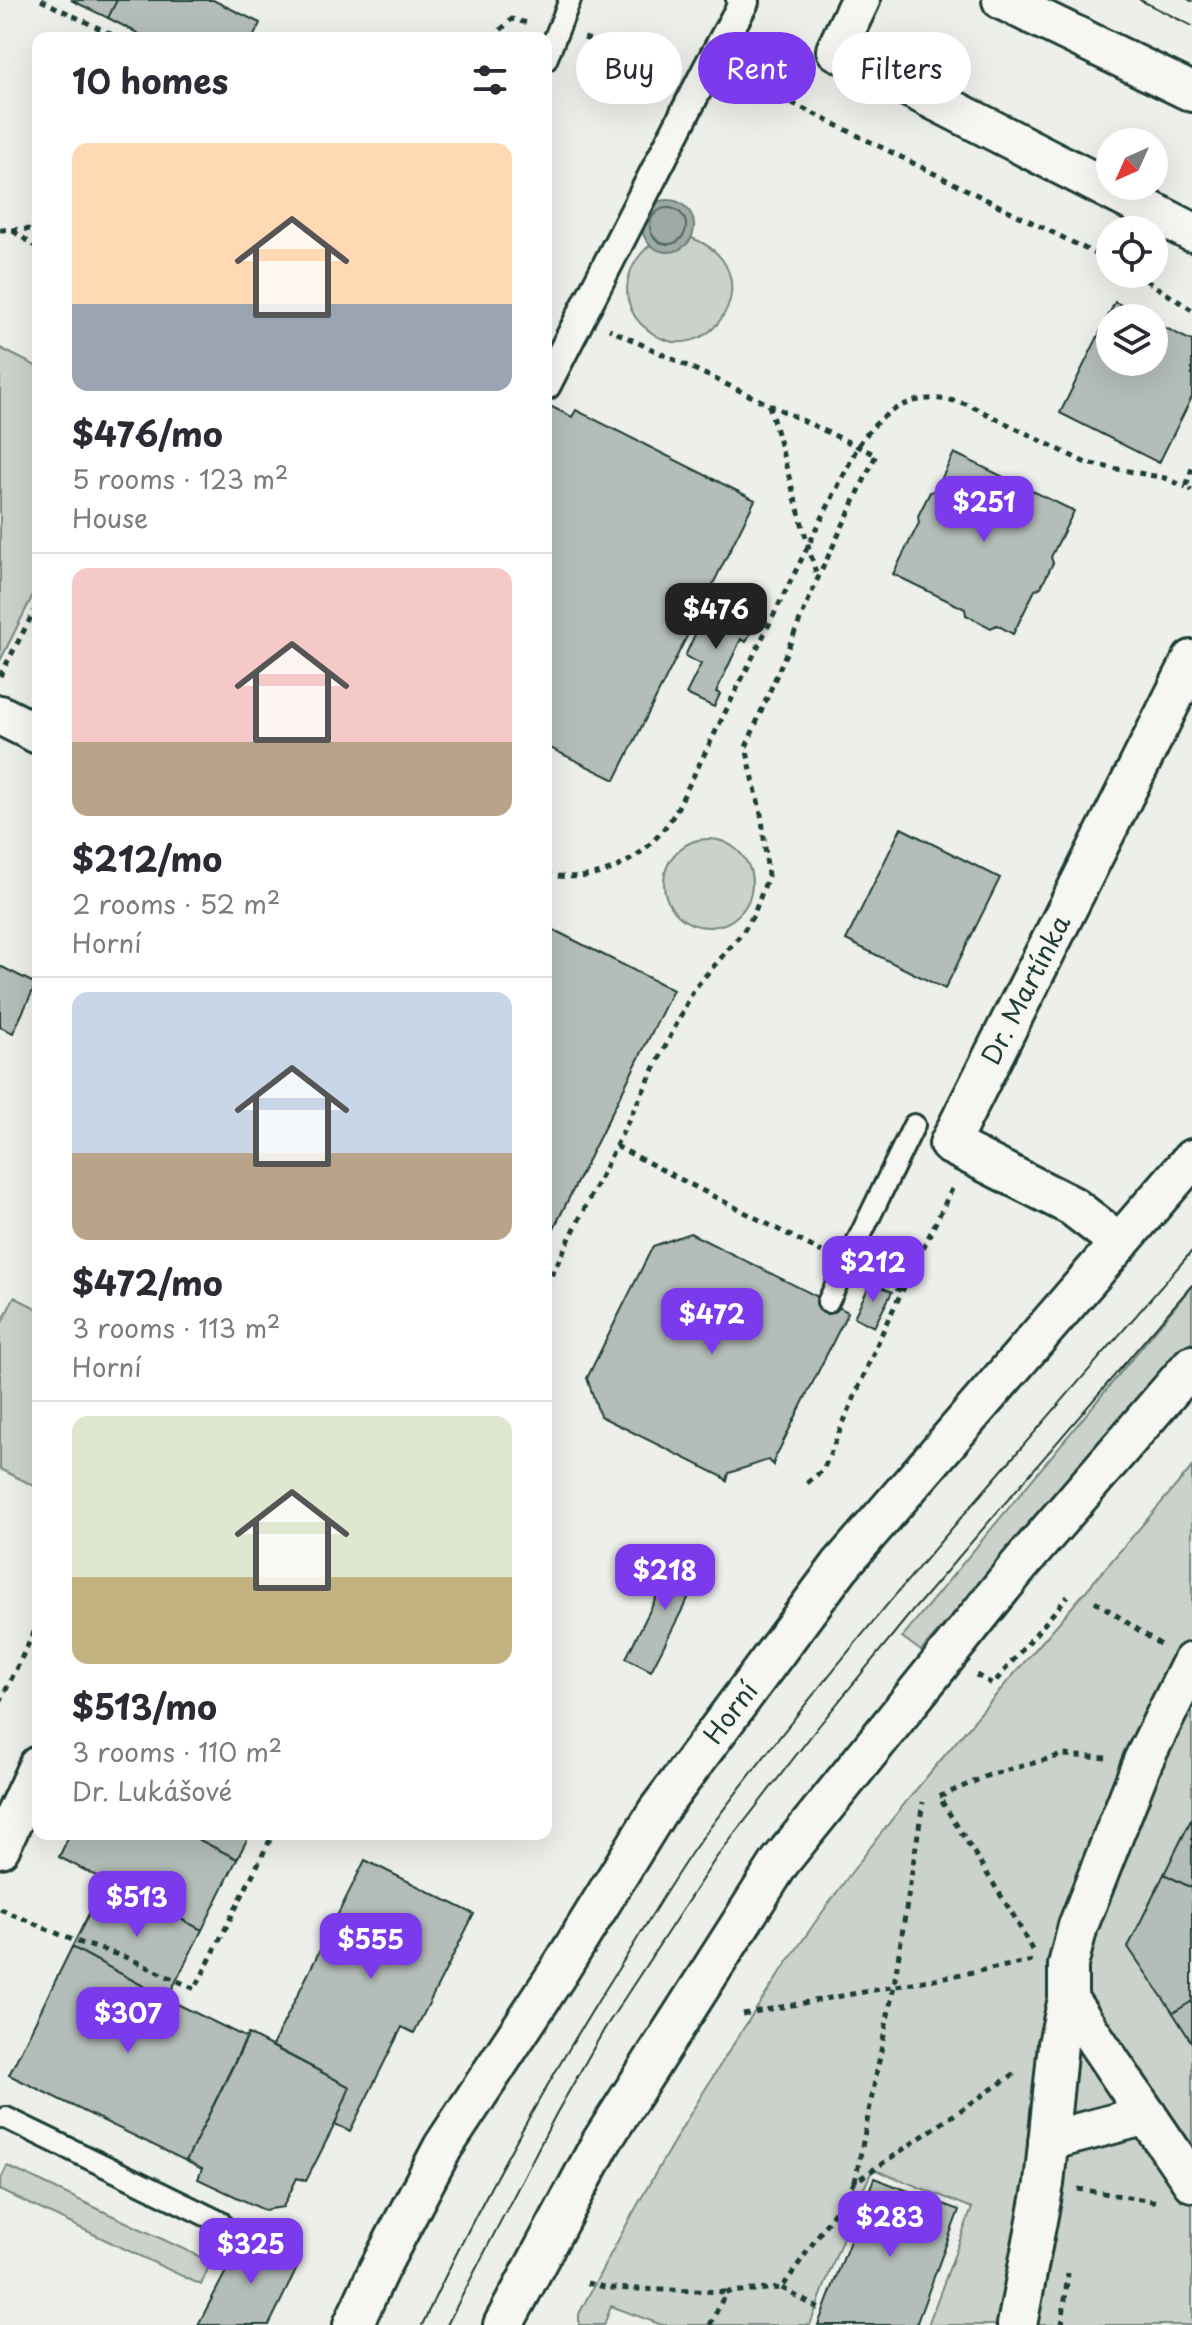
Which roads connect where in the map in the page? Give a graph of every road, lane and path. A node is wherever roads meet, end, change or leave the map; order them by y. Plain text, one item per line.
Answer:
1 (41, 0) edge
2 (570, 0) edge
3 (741, 0) edge
4 (860, 0) edge
5 (1013, 5) edge
6 (559, 30) junction
7 (107, 32) edge
8 (498, 32) edge
9 (728, 32) edge
10 (552, 46) edge
11 (698, 69) edge
12 (698, 88) edge
13 (1192, 92) edge
14 (798, 104) edge
15 (1192, 107) edge
16 (32, 229) edge
17 (0, 230) edge
18 (13, 231) junction
19 (1192, 232) edge
20 (32, 244) edge
21 (1096, 254) edge
22 (1158, 288) edge
23 (1192, 310) edge
24 (581, 316) junction
25 (552, 373) edge
26 (769, 404) junction
27 (858, 446) junction
28 (1192, 468) edge
29 (1189, 488) edge
30 (808, 547) junction
31 (818, 578) junction
32 (32, 615) edge
33 (1192, 660) edge
34 (0, 676) edge
35 (0, 715) edge
36 (32, 731) edge
37 (552, 875) edge
38 (914, 1125) dead end
39 (616, 1146) junction
40 (1192, 1159) edge
41 (956, 1181) dead end
42 (1120, 1243) junction
43 (838, 1260) junction
44 (552, 1274) edge
45 (902, 1291) junction
46 (828, 1302) dead end
47 (1192, 1365) edge
48 (807, 1483) dead end
49 (669, 1549) dead end
50 (649, 1591) dead end
51 (1068, 1596) dead end
52 (1095, 1601) dead end
53 (32, 1636) edge
54 (1191, 1664) edge
55 (971, 1672) dead end
56 (0, 1702) edge
57 (32, 1777) edge
58 (923, 1802) dead end
59 (4, 1828) edge
60 (270, 1840) edge
61 (0, 1909) edge
62 (1038, 1960) dead end
63 (894, 1985) junction
64 (1068, 1999) junction
65 (743, 2014) dead end
66 (1058, 2044) junction
67 (1147, 2115) junction
68 (6, 2118) dead end
69 (1048, 2141) junction
70 (855, 2182) junction
71 (1044, 2184) junction
72 (1177, 2192) edge
73 (220, 2222) dead end
74 (1069, 2263) dead end
75 (587, 2283) dead end
76 (782, 2288) junction
77 (726, 2292) junction
78 (823, 2311) dead end
79 (353, 2325) edge
80 (503, 2325) edge
81 (710, 2325) edge
82 (1017, 2325) edge
83 (1062, 2325) edge

1 - 7 path
2 - 6 lane
3 - 9 street
4 - 19 street
5 - 13 street
5 - 15 street
6 - 8 path
6 - 10 lane
6 - 11 path
12 - 24 street
14 - 21 path
16 - 18 path
17 - 18 path
18 - 20 path
22 - 23 path
24 - 25 street
24 - 26 path
26 - 27 path
26 - 30 path
27 - 29 path
27 - 30 path
27 - 31 path
28 - 29 path
30 - 31 path
30 - 37 path
31 - 39 path
32 - 34 path
33 - 42 street, Dr. Martínka
35 - 36 street
38 - 43 lane
39 - 43 path
39 - 44 path
40 - 42 street, Horní
41 - 45 path
42 - 79 street, Horní
43 - 45 path, bridge
43 - 46 lane
45 - 48 path
47 - 80 street
49 - 50 path
51 - 55 path
52 - 54 path
53 - 56 path
54 - 64 street
57 - 59 street
58 - 63 path
60 - 61 path
62 - 63 path
63 - 65 path
63 - 70 path
64 - 66 street
64 - 67 street
66 - 69 street
66 - 70 path
67 - 69 street
67 - 72 street
68 - 73 lane
69 - 71 street
70 - 76 path
71 - 72 path
71 - 82 street
74 - 83 path
75 - 77 path
76 - 77 path
76 - 78 path
77 - 81 path

